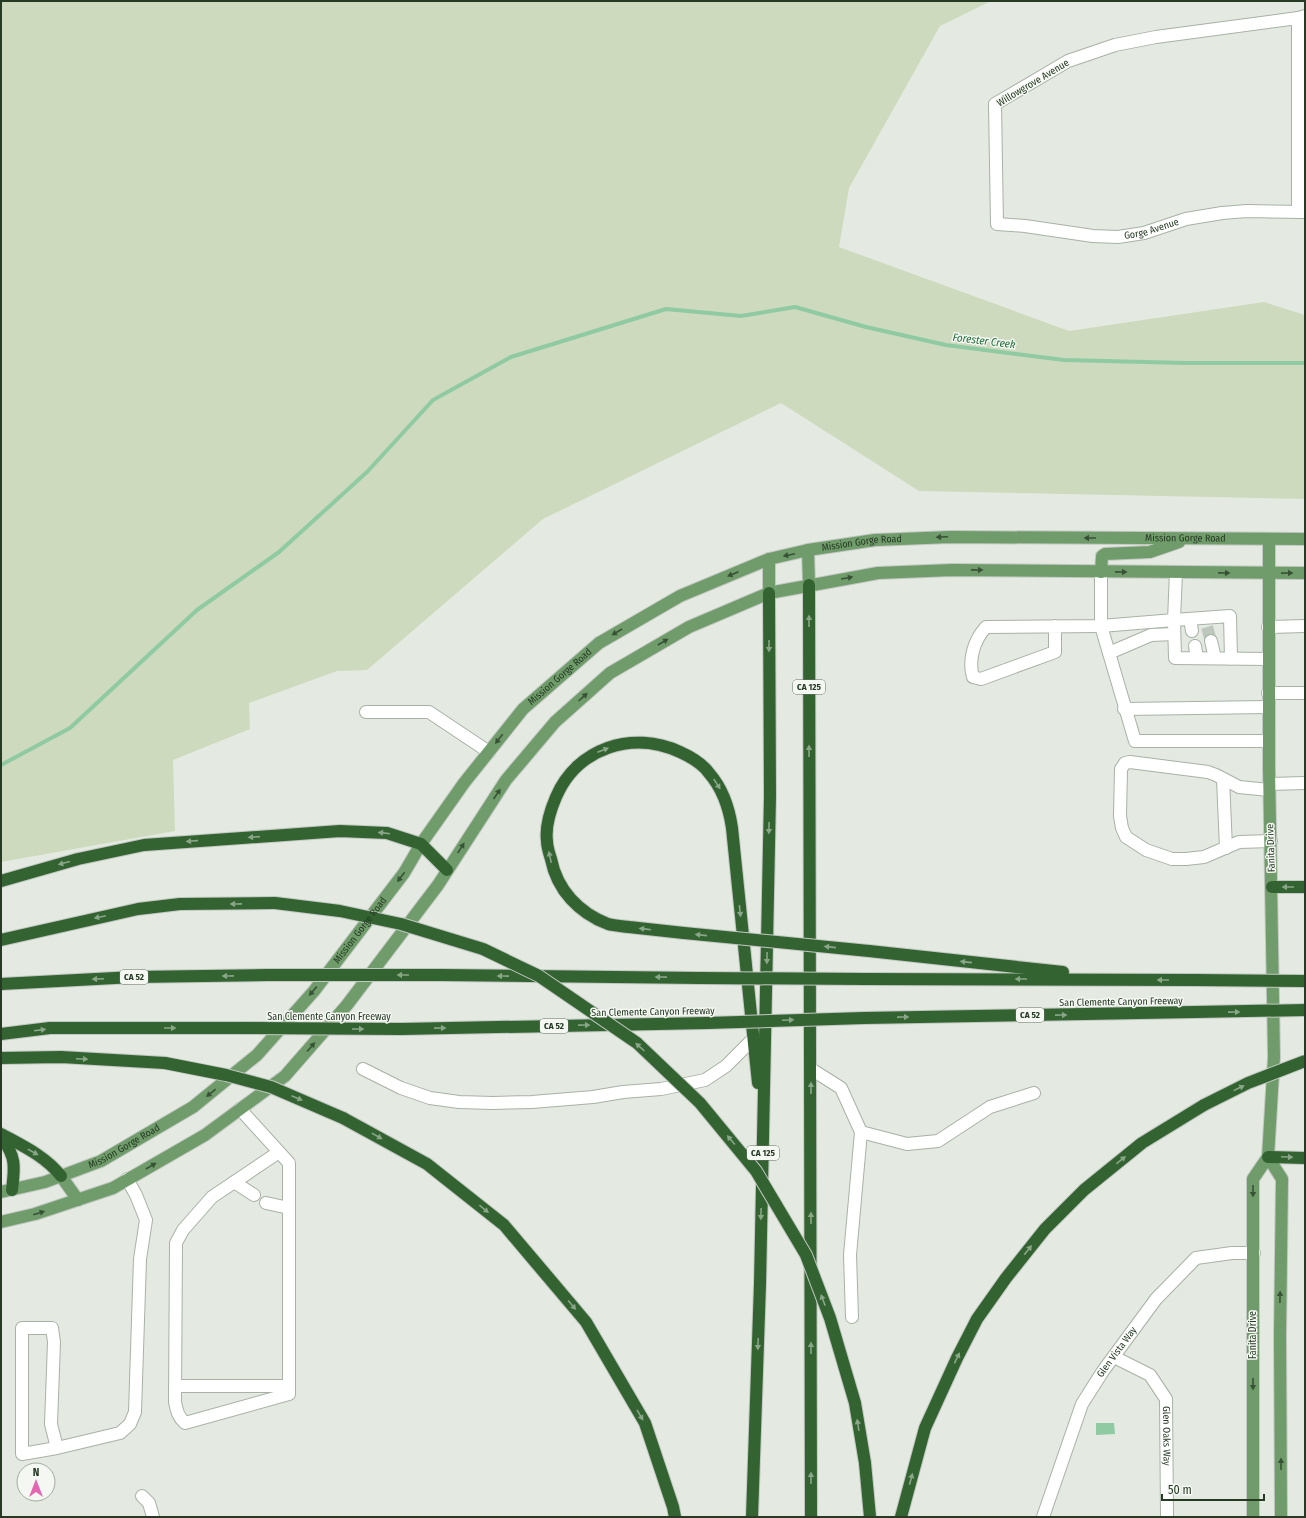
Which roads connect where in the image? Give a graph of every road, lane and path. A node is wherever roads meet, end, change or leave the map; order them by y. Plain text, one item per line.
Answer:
1 (1302, 17) edge
2 (1302, 212) edge
3 (997, 224) joint
4 (1190, 539) junction
5 (1305, 539) edge
6 (1269, 540) junction
7 (808, 550) junction
8 (769, 559) junction
9 (1101, 572) junction
10 (1176, 572) junction
11 (1268, 573) junction
12 (1305, 573) edge
13 (809, 584) junction
14 (769, 593) junction
15 (1174, 620) junction
16 (1055, 626) junction
17 (1101, 626) junction
18 (1305, 626) edge
19 (1268, 627) junction
20 (1174, 634) junction
21 (1211, 641) tunnel mouth
22 (1195, 646) dead end
23 (1109, 653) junction
24 (1197, 658) junction
25 (1215, 658) junction
26 (1231, 659) junction
27 (1268, 659) junction
28 (1268, 693) junction
29 (1305, 693) edge
30 (1268, 707) junction
31 (1124, 709) junction
32 (366, 712) dead end
33 (1268, 741) junction
34 (489, 752) junction
35 (1223, 779) junction
36 (1305, 784) edge
37 (1269, 787) junction
38 (1270, 841) junction
39 (421, 844) junction
40 (1226, 848) junction
41 (447, 870) junction
42 (1, 881) edge
43 (1272, 887) junction
44 (1305, 887) edge
45 (1, 940) edge
46 (1130, 980) junction
47 (1305, 981) edge
48 (1, 984) edge
49 (1305, 1010) edge
50 (1, 1034) edge
51 (753, 1038) junction
52 (1, 1058) edge
53 (1305, 1061) edge
54 (363, 1069) dead end
55 (811, 1069) junction
56 (1034, 1093) dead end
57 (240, 1109) junction
58 (861, 1132) junction
59 (1, 1135) edge
60 (763, 1137) junction
61 (278, 1152) junction
62 (1268, 1157) junction
63 (1305, 1158) edge
64 (61, 1176) junction
65 (127, 1179) junction
66 (234, 1182) junction
67 (7, 1191) edge
68 (254, 1195) dead end
69 (78, 1200) junction
70 (266, 1202) dead end
71 (289, 1208) junction
72 (1, 1222) edge
73 (1254, 1253) junction
74 (852, 1317) dead end
75 (1114, 1357) junction
76 (175, 1386) junction
77 (289, 1386) junction
78 (57, 1448) junction
79 (142, 1496) dead end
80 (153, 1517) edge
81 (675, 1517) edge
82 (752, 1517) edge
83 (811, 1517) edge
84 (870, 1517) edge
85 (901, 1517) edge
86 (1043, 1517) edge
87 (1166, 1517) edge
88 (1253, 1517) edge
89 (1281, 1517) edge

1 - 2 street
1 - 3 street, Willowgrove Avenue
2 - 3 street, Gorge Avenue
4 - 6 main road, Mission Gorge Road
4 -> 7 main road, Mission Gorge Road
4 - 9 main road
5 - 6 main road, Mission Gorge Road
6 - 11 main road, Fanita Drive
7 -> 8 main road, Mission Gorge Road
7 - 13 main road, CA 125
8 - 14 main road, CA 125
8 -> 34 main road, Mission Gorge Road
9 -> 10 main road
13 -> 9 main road
9 - 17 street
10 -> 11 main road
10 - 15 street
11 -> 12 main road
11 - 19 main road, Fanita Drive
13 - 14 main road
55 -> 13 highway, CA 125
41 -> 14 main road
14 -> 60 highway, CA 125
15 - 17 street
15 - 20 street
15 - 26 street
16 - 16 street
16 - 17 street
17 - 23 street
18 - 19 street
19 - 27 main road, Fanita Drive
20 - 23 street
20 - 24 street
21 - 25 street
22 - 24 street
23 - 31 street
24 - 25 street
25 - 26 street
26 - 27 street
27 - 28 main road, Fanita Drive
28 - 29 street
28 - 30 main road, Fanita Drive
30 - 31 street
30 - 33 main road, Fanita Drive
31 - 33 street
32 - 34 street
33 - 37 main road, Fanita Drive
34 - 39 main road, Mission Gorge Road
35 - 37 street
35 - 40 street
35 - 40 street
36 - 37 street
37 - 38 main road, Fanita Drive
38 - 40 street
38 - 43 main road, Fanita Drive
39 - 41 highway
39 -> 42 highway
39 -> 64 main road, Mission Gorge Road
57 -> 41 main road
44 -> 43 highway
43 - 62 main road, Fanita Drive
84 -> 45 highway, bridge
47 -> 46 highway, CA 52, bridge
46 -> 48 highway, CA 52, bridge
46 -> 51 highway, bridge
50 -> 49 highway, San Clemente Canyon Freeway / CA 52, bridge
51 - 54 street
51 - 60 highway
52 -> 81 highway, bridge
85 -> 53 highway, bridge
55 - 58 street
83 -> 55 highway, CA 125
56 - 58 street
57 - 61 street
65 -> 57 main road
58 - 74 street
59 -> 64 highway
59 - 67 highway
60 -> 82 highway, CA 125
61 - 66 street
61 - 71 street
62 -> 63 highway
62 -> 73 main road, Fanita Drive
89 -> 62 main road
64 - 67 main road, Mission Gorge Road
64 - 69 main road
65 - 69 main road
65 - 78 street
66 - 68 street
66 - 76 street
72 -> 69 main road
70 - 71 street
71 - 77 street
73 - 75 street, Glen Vista Way
73 -> 88 main road, Fanita Drive
75 - 86 street, Glen Vista Way
75 - 87 street, Glen Oaks Way
76 - 77 street
76 - 77 street
78 - 78 street
79 - 80 street

